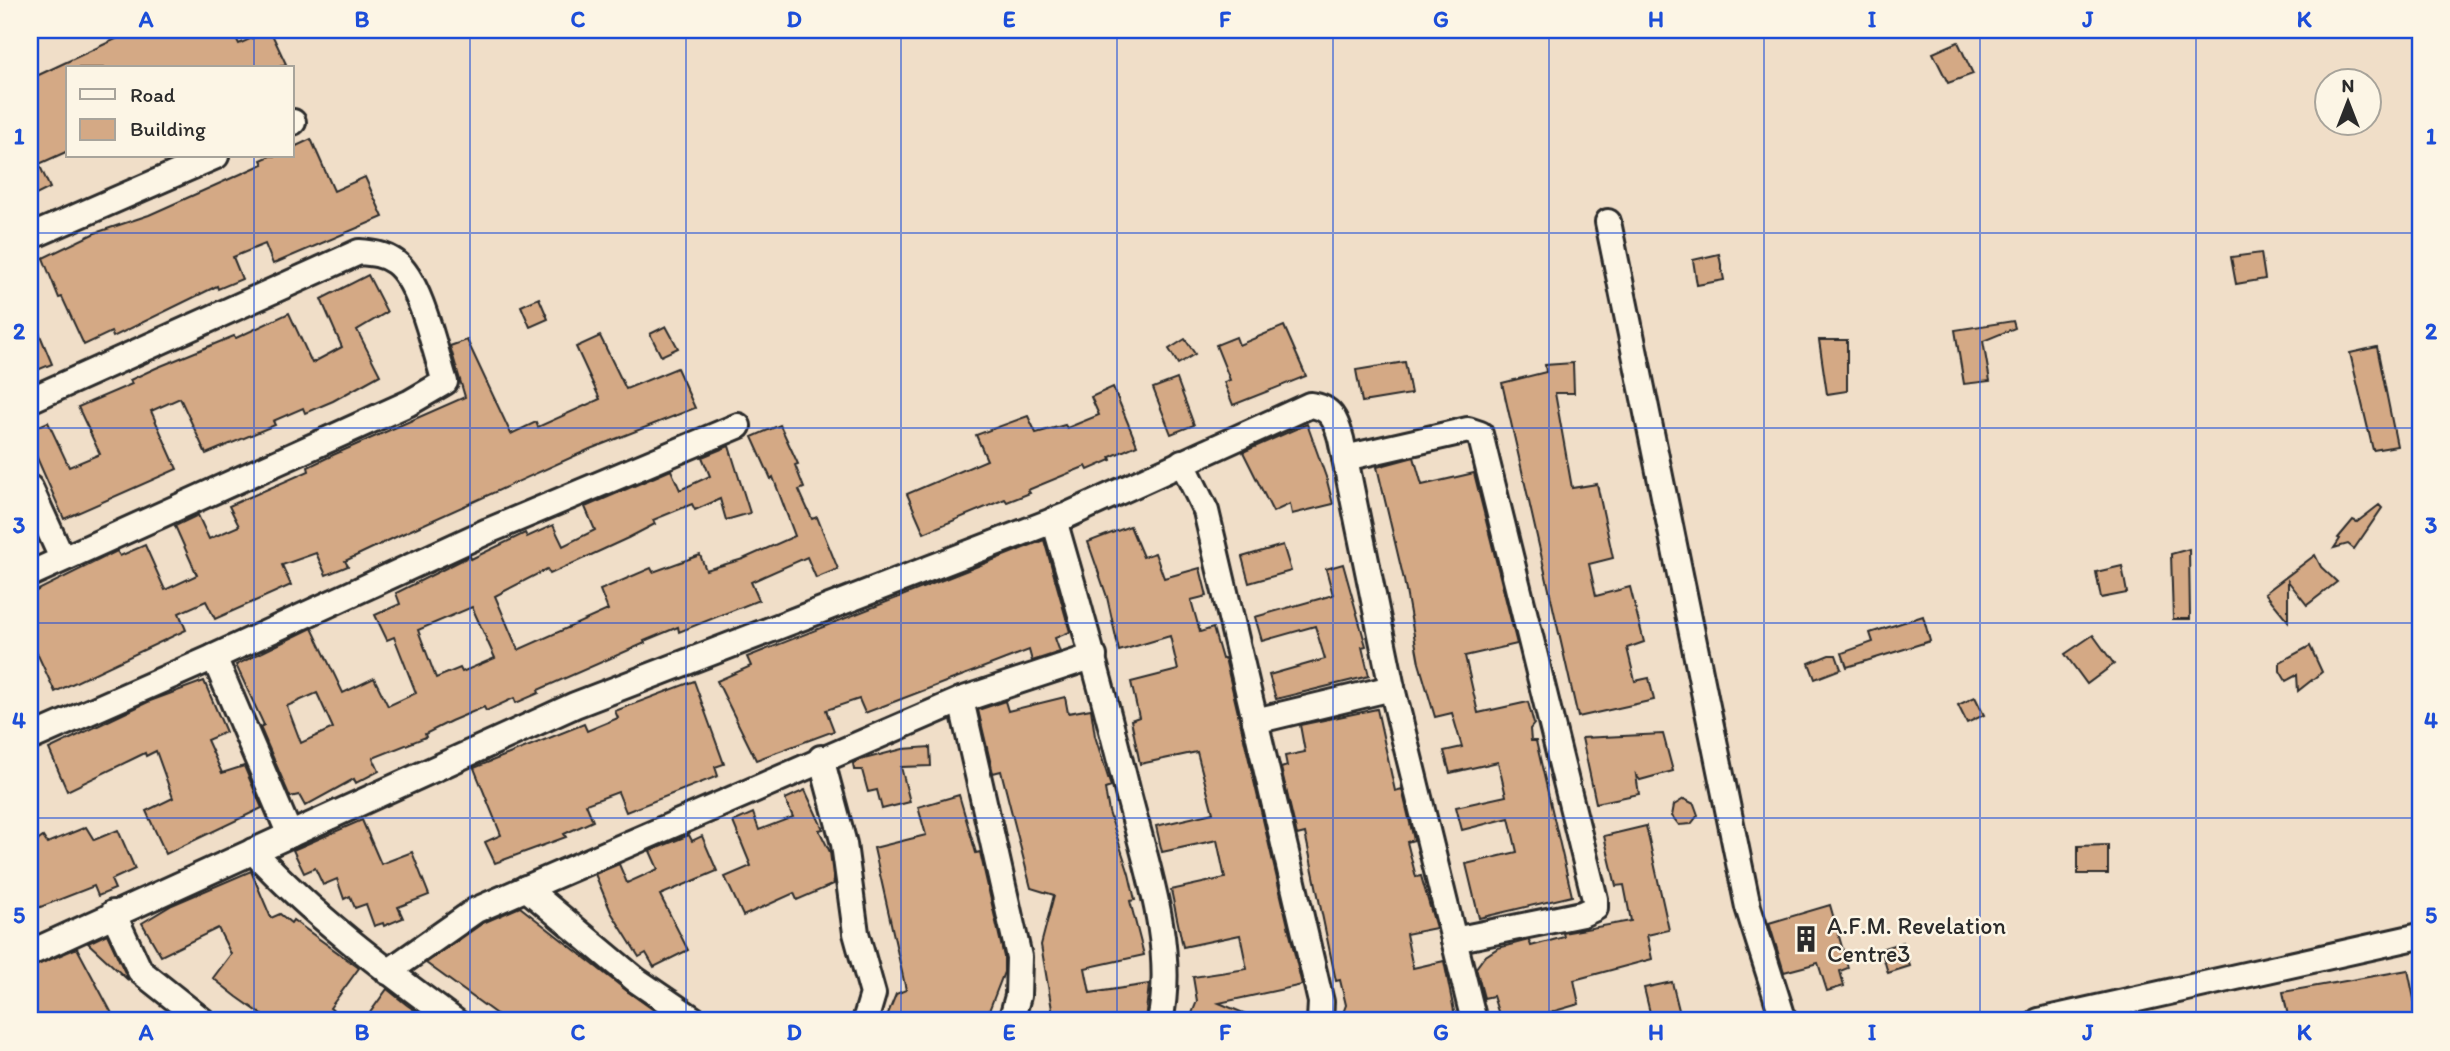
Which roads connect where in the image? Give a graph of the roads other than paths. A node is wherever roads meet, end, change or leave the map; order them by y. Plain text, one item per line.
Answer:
1 (211, 158) edge
2 (1608, 222) dead end
3 (30, 237) edge
4 (30, 400) edge
5 (738, 426) dead end
6 (1345, 458) junction
7 (1182, 462) junction
8 (30, 488) edge
9 (1054, 520) junction
10 (62, 558) junction
11 (30, 574) edge
12 (1094, 656) junction
13 (214, 657) junction
14 (1392, 688) junction
15 (961, 700) junction
16 (1255, 721) junction
17 (30, 738) edge
18 (821, 758) junction
19 (290, 835) junction
20 (253, 851) junction
21 (526, 888) junction
22 (113, 913) junction
23 (2420, 936) edge
24 (1454, 940) junction
25 (30, 953) edge
26 (388, 972) junction
27 (195, 1019) edge
28 (455, 1021) edge
29 (696, 1021) edge
30 (865, 1021) edge
31 (1011, 1021) edge
32 (1160, 1021) edge
33 (1320, 1021) edge
34 (1474, 1021) edge
35 (1784, 1021) edge
36 (2039, 1021) edge

1 - 3 street
2 - 35 street
4 - 10 street
5 - 13 street
6 - 7 street
6 - 14 street
6 - 24 street
7 - 9 street
7 - 16 street
8 - 10 street
9 - 12 street
9 - 19 street
10 - 11 street
12 - 15 street
12 - 32 street
13 - 17 street
13 - 19 street
14 - 16 street
14 - 24 street
15 - 18 street
15 - 31 street
16 - 33 street
18 - 21 street
18 - 30 street
19 - 20 street
20 - 22 street
20 - 26 street
21 - 26 street
21 - 29 street
22 - 25 street
22 - 27 street
23 - 36 street
24 - 34 street
26 - 28 street

